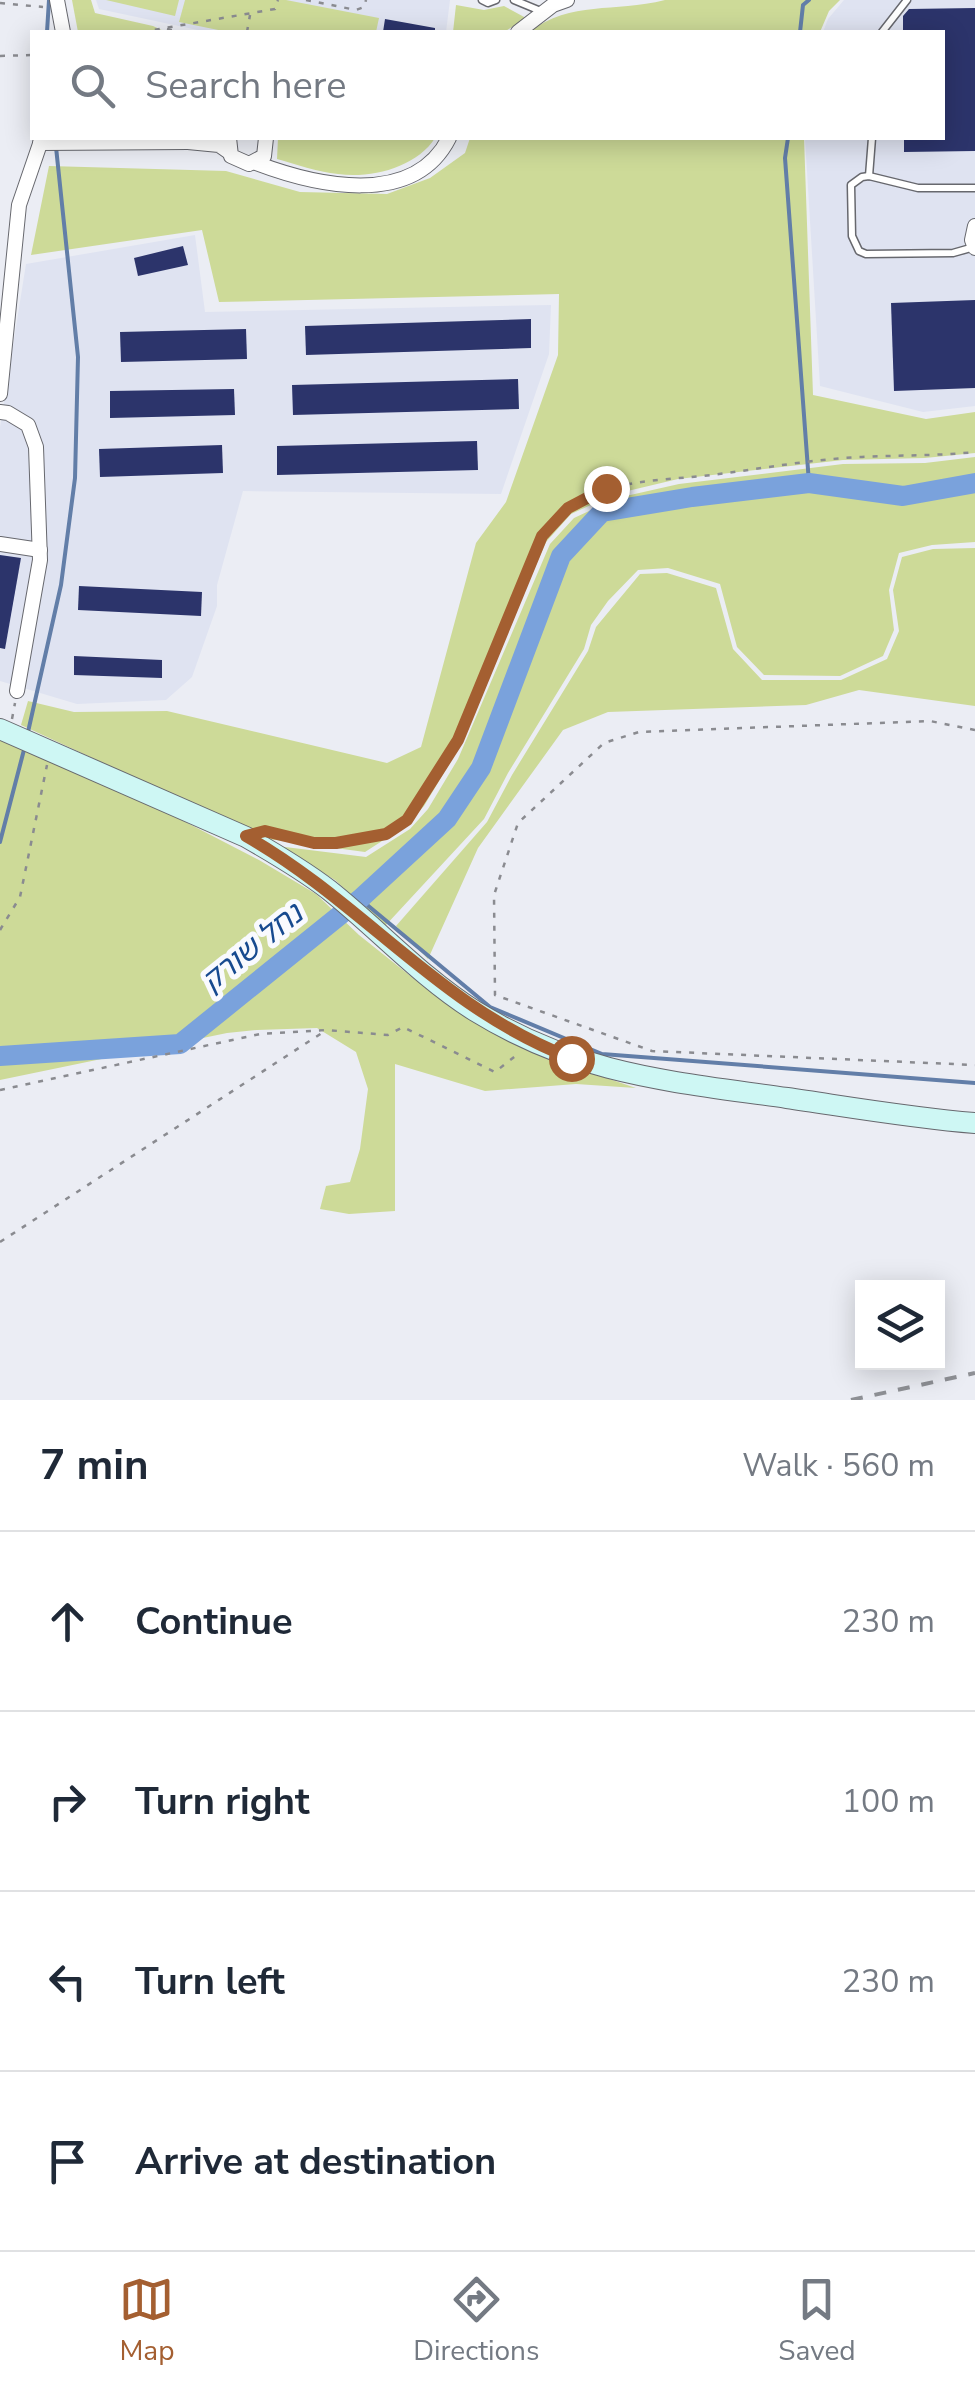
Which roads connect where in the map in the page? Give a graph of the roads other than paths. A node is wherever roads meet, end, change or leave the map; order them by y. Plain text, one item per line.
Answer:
1 (482, 0) edge
2 (496, 0) edge
3 (514, 0) edge
4 (566, 0) edge
5 (906, 0) edge
6 (58, 5) edge
7 (544, 12) junction
8 (62, 30) edge
9 (521, 30) edge
10 (884, 30) edge
11 (41, 140) edge
12 (194, 140) edge
13 (266, 140) edge
14 (448, 140) edge
15 (872, 140) edge
16 (229, 145) edge
17 (256, 162) junction
18 (870, 176) junction
19 (975, 188) edge
20 (975, 226) edge
21 (974, 248) edge
22 (0, 394) edge
23 (0, 412) edge
24 (0, 544) edge
25 (40, 550) junction
26 (17, 692) road end
27 (5, 731) edge
28 (975, 1123) edge

1 - 2 lane
3 - 7 lane
4 - 7 street
5 - 10 lane
6 - 8 street
7 - 9 street
11 - 12 street
11 - 22 street
12 - 16 street
13 - 17 street
14 - 17 street
15 - 18 lane
16 - 17 street
18 - 19 lane
18 - 21 lane
20 - 21 street
23 - 25 street
24 - 25 street
25 - 26 street
27 - 28 main road

